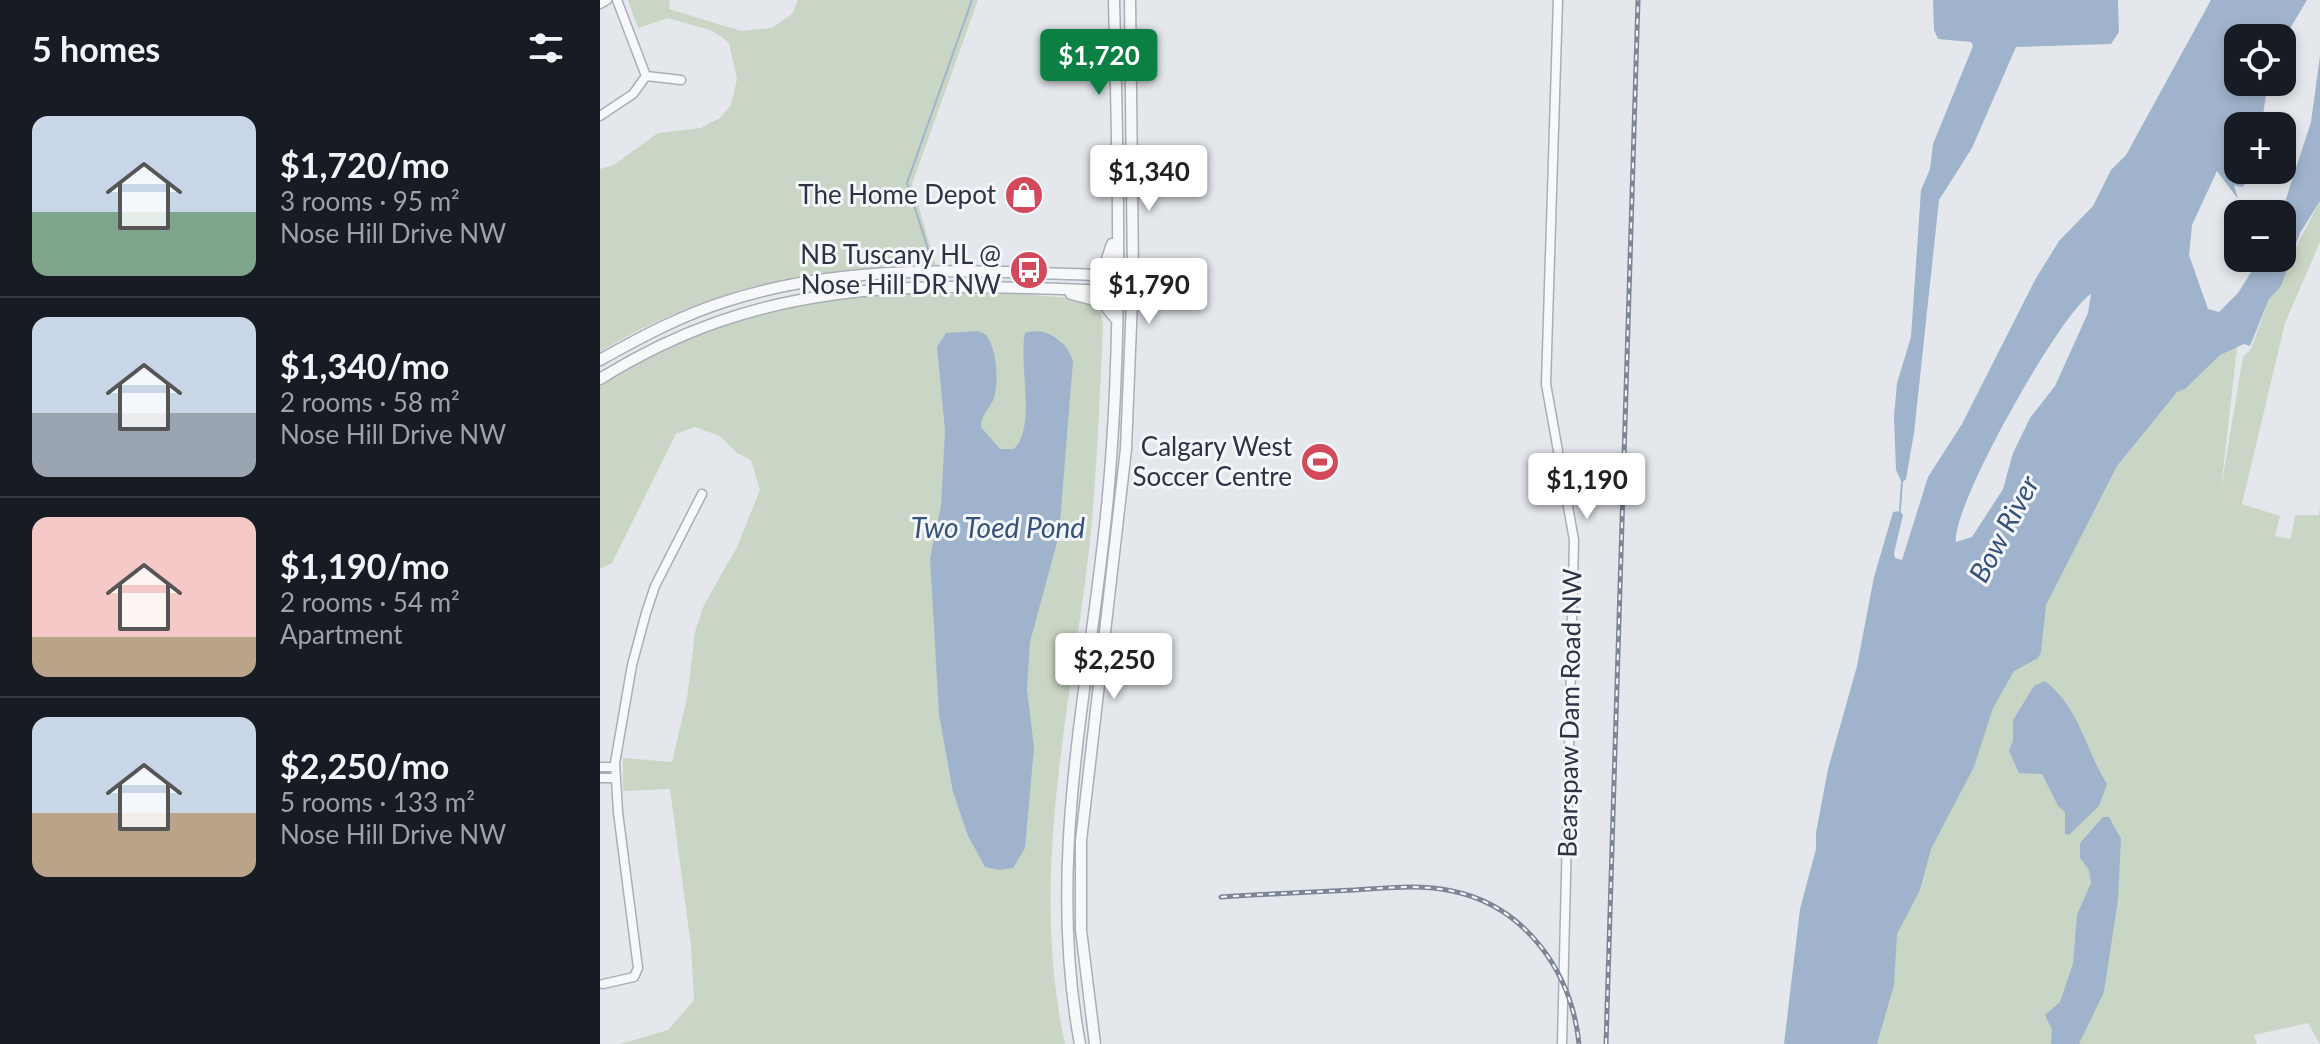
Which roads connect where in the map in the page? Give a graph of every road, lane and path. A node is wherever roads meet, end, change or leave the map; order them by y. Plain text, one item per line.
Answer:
1 (607, 0) edge
2 (617, 0) edge
3 (1114, 0) edge
4 (1130, 0) edge
5 (1558, 0) edge
6 (600, 4) edge
7 (646, 76) junction
8 (681, 80) dead end
9 (600, 116) edge
10 (1118, 194) junction
11 (1092, 276) junction
12 (1117, 276) junction
13 (1133, 276) junction
14 (1050, 290) junction
15 (1117, 291) junction
16 (1132, 291) junction
17 (1116, 319) junction
18 (600, 360) edge
19 (600, 379) edge
20 (702, 494) dead end
21 (600, 767) edge
22 (615, 773) junction
23 (600, 778) edge
24 (603, 984) dead end
25 (1080, 1044) edge
26 (1095, 1044) edge
27 (1562, 1044) edge

1 - 6 street
2 - 7 street
3 - 10 street
4 - 13 street
5 - 27 street, Bearspaw Dam Road NW
7 - 8 street
7 - 9 street
10 - 11 street
10 - 12 street
11 - 12 street
11 - 18 street
12 - 13 street
12 - 15 street
13 - 16 street
14 - 15 street
14 - 17 street
14 - 19 street
15 - 16 street
15 - 17 street
16 - 26 street
17 - 25 street
20 - 22 street
21 - 22 street
22 - 23 street
22 - 24 street

